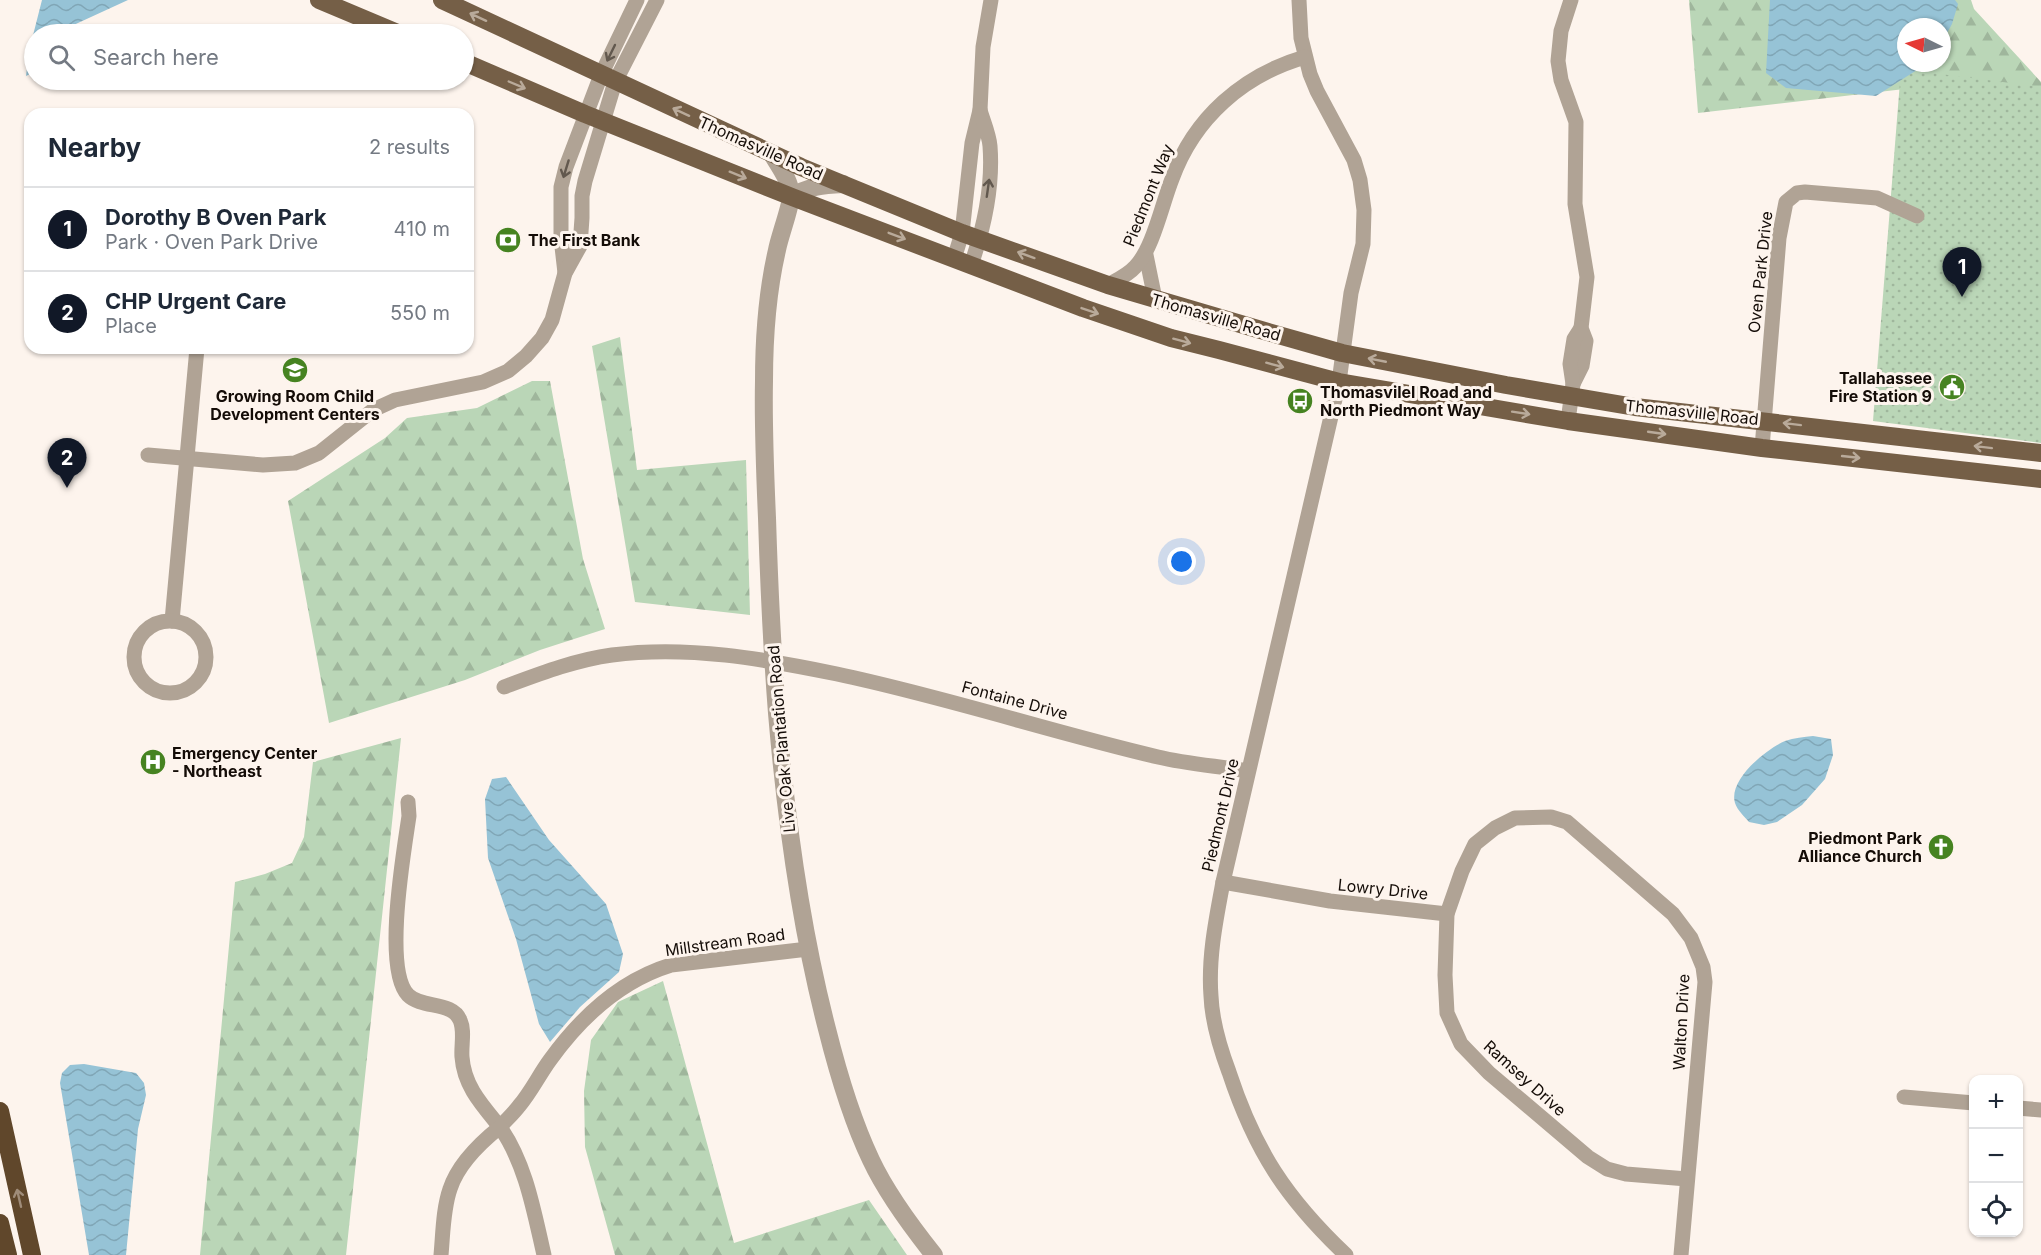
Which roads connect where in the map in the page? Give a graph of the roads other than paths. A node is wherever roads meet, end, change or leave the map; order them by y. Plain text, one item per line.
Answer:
1 (319, 0) edge
2 (442, 0) edge
3 (637, 0) edge
4 (657, 0) edge
5 (991, 0) edge
6 (1299, 0) edge
7 (1571, 0) edge
8 (376, 24) edge
9 (1305, 57) junction
10 (474, 66) edge
11 (608, 78) junction
12 (980, 110) junction
13 (585, 114) junction
14 (603, 121) junction
15 (772, 154) junction
16 (843, 184) junction
17 (792, 197) junction
18 (1917, 216) dead end
19 (962, 233) junction
20 (981, 239) junction
21 (1146, 255) junction
22 (962, 262) junction
23 (565, 273) junction
24 (1108, 285) junction
25 (1155, 299) junction
26 (1146, 329) junction
27 (1342, 353) junction
28 (196, 354) edge
29 (1339, 382) junction
30 (1572, 390) junction
31 (1765, 420) junction
32 (1568, 421) junction
33 (1892, 436) junction
34 (1762, 448) junction
35 (2041, 453) edge
36 (148, 455) dead end
37 (187, 459) junction
38 (1890, 462) junction
39 (2041, 479) edge
40 (172, 621) junction
41 (773, 661) junction
42 (504, 687) dead end
43 (1248, 771) junction
44 (408, 802) dead end
45 (1556, 818) joint
46 (1223, 882) junction
47 (1447, 914) junction
48 (808, 949) junction
49 (1904, 1097) dead end
50 (1969, 1103) edge
51 (2023, 1108) edge
52 (2041, 1110) edge
53 (0, 1111) edge
54 (500, 1127) junction
55 (1687, 1179) junction
56 (0, 1223) edge
57 (8, 1255) edge
58 (32, 1255) edge
59 (441, 1255) edge
60 (544, 1255) edge
61 (934, 1255) edge
62 (1346, 1255) edge
63 (1681, 1255) edge

1 - 8 main road
11 -> 2 main road, Thomasville Road
3 -> 11 street
4 - 11 street
5 - 12 street
6 - 9 street, Piedmont Drive
7 - 30 street
9 - 21 street, Piedmont Way
9 - 27 street, Piedmont Drive
10 -> 13 main road, Thomasville Road
11 - 13 street
11 - 14 street
15 -> 11 main road, Thomasville Road
12 - 19 street
20 -> 12 street
13 - 14 main road, Thomasville Road
13 -> 23 street
14 -> 17 main road, Thomasville Road
14 - 23 street
15 - 16 main road, Thomasville Road
15 - 17 street
16 - 17 street
16 - 19 main road, Thomasville Road
17 -> 22 main road, Thomasville Road
17 - 41 street, Live Oak Plantation Road
18 - 31 street, Oven Park Drive
19 - 20 main road, Thomasville Road
19 - 22 street
20 - 22 street
24 -> 20 main road, Thomasville Road
21 - 24 street, Piedmont Way
21 - 25 street
22 -> 26 main road, Thomasville Road
23 - 37 street
24 - 25 main road, Thomasville Road
25 - 26 main road
25 - 27 main road, Thomasville Road
26 -> 29 main road, Thomasville Road
27 - 29 street, Piedmont Drive
30 -> 27 main road, Thomasville Road
28 - 37 street
29 -> 32 main road, Thomasville Road
29 - 43 street, Piedmont Drive
30 - 31 main road, Thomasville Road
30 - 32 street
33 -> 31 main road, Thomasville Road
31 - 34 street, Oven Park Drive
32 -> 34 main road, Thomasville Road
35 -> 33 main road, Thomasville Road
33 - 38 main road
34 -> 38 main road, Thomasville Road
36 - 37 street
37 - 40 street
38 - 39 main road, Thomasville Road
40 - 40 street
41 - 42 street, Fontaine Drive
41 - 43 street, Fontaine Drive
41 - 48 street, Live Oak Plantation Road
43 - 46 street, Piedmont Drive
44 - 54 street
45 - 47 street, Lowry Drive
45 - 55 street, Walton Drive
46 - 47 street, Lowry Drive
46 - 62 street, Piedmont Drive
47 - 55 street, Ramsey Drive
48 - 54 street, Millstream Road
48 - 61 street, Live Oak Plantation Road
49 - 50 street
51 - 52 street
58 -> 53 highway
54 - 59 street, Millstream Road
54 - 60 street
55 - 63 street, Walton Drive
56 - 57 highway

